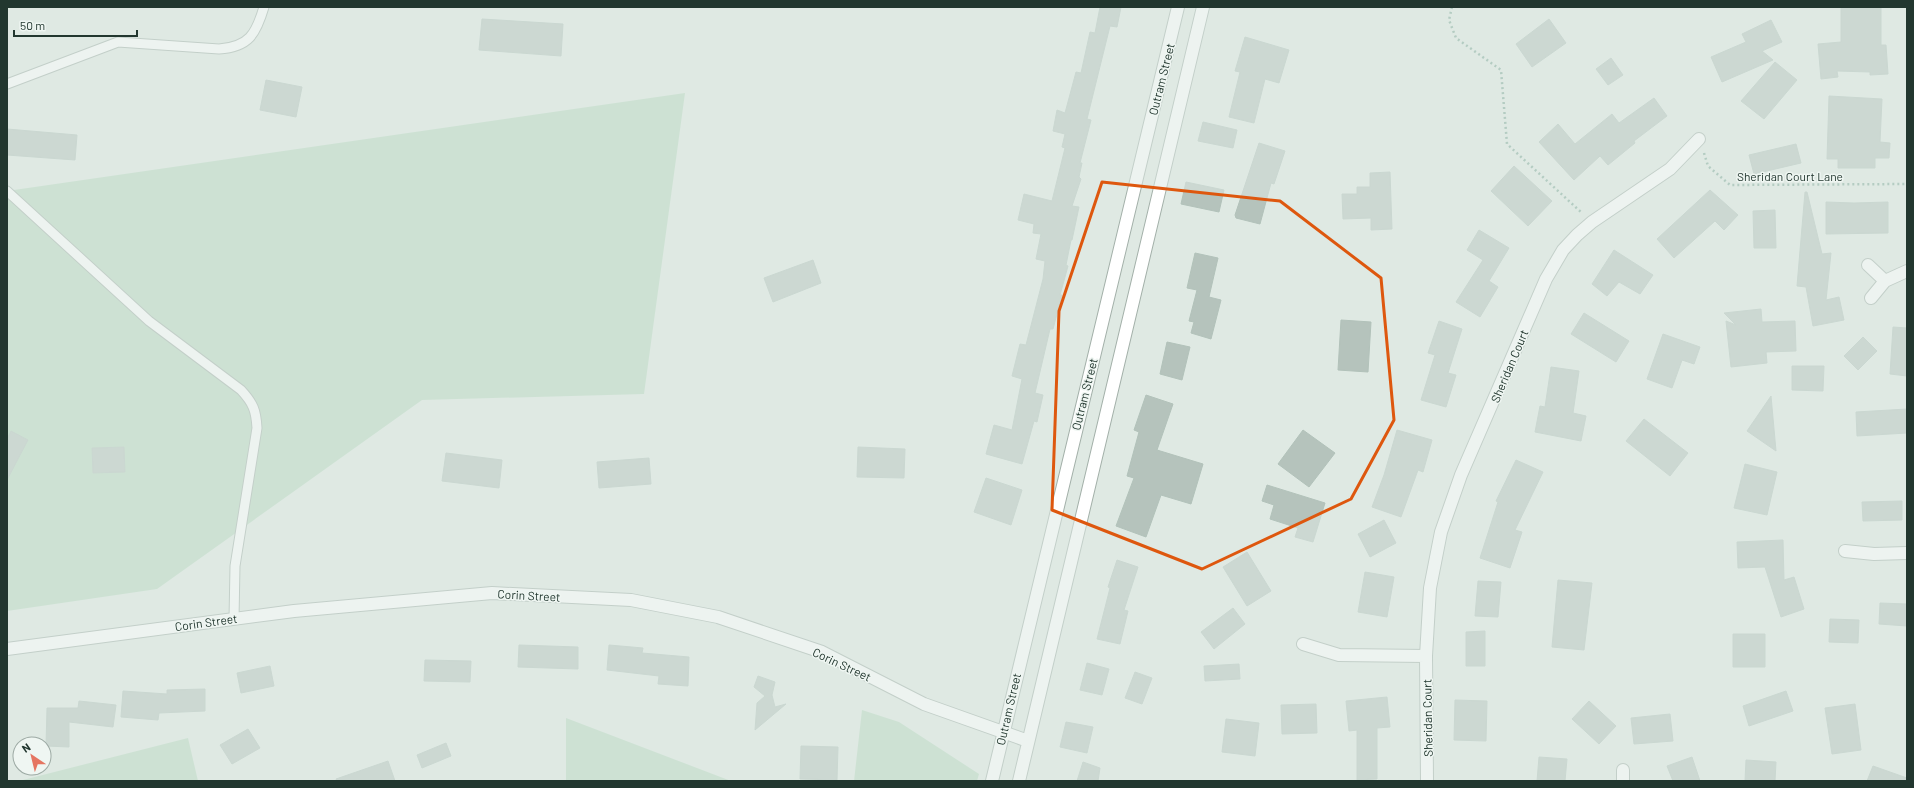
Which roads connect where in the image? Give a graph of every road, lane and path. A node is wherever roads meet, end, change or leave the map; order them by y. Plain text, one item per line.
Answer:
1 (264, 7) edge
2 (1178, 7) edge
3 (1203, 7) edge
4 (1452, 7) edge
5 (7, 84) edge
6 (1699, 139) joint
7 (1907, 184) edge
8 (7, 191) edge
9 (1592, 222) junction
10 (1868, 265) dead end
11 (1907, 271) edge
12 (1885, 281) junction
13 (1871, 298) dead end
14 (1845, 551) dead end
15 (1907, 553) edge
16 (234, 619) junction
17 (1303, 644) dead end
18 (7, 649) edge
19 (1426, 656) junction
20 (1002, 732) junction
21 (1028, 741) junction
22 (992, 781) edge
23 (1019, 781) edge
24 (1427, 781) edge

1 - 5 lane
2 - 20 street, Outram Street
3 - 21 street, Outram Street
4 - 9 path
6 - 7 path, Sheridan Court Lane
6 - 9 street, Sheridan Court
8 - 16 lane
9 - 19 street, Sheridan Court
10 - 12 street
11 - 12 street
12 - 13 street
14 - 15 street
16 - 18 street, Corin Street
16 - 20 street, Corin Street
17 - 19 street
19 - 24 street, Sheridan Court
20 - 21 street, Corin Street
20 - 22 street, Outram Street
21 - 23 street, Outram Street

